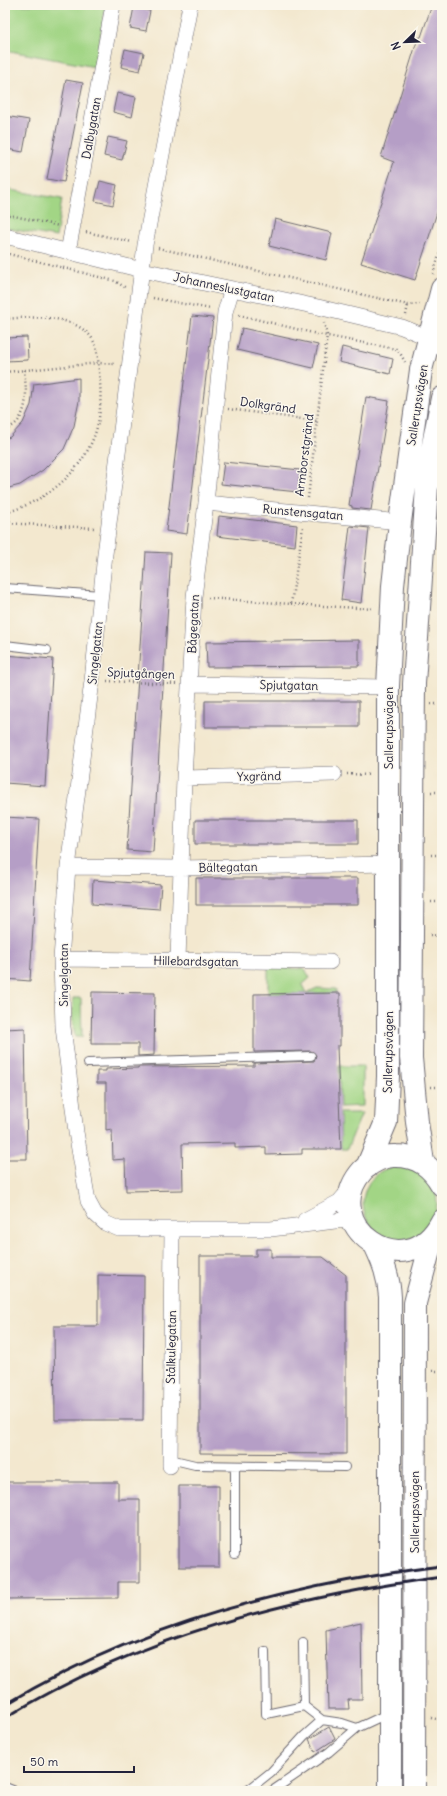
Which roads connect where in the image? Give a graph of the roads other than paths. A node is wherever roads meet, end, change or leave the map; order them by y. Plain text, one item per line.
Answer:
1 (113, 5) edge
2 (190, 5) edge
3 (5, 236) edge
4 (68, 252) junction
5 (142, 270) junction
6 (232, 289) junction
7 (442, 289) edge
8 (436, 340) edge
9 (442, 398) edge
10 (206, 503) junction
11 (400, 522) junction
12 (5, 588) edge
13 (100, 595) junction
14 (5, 645) edge
15 (47, 650) dead end
16 (190, 684) junction
17 (388, 686) junction
18 (334, 774) road end
19 (184, 778) junction
20 (388, 864) junction
21 (68, 867) junction
22 (181, 868) junction
23 (61, 959) junction
24 (178, 960) junction
25 (330, 962) dead end
26 (311, 1056) dead end
27 (88, 1063) dead end
28 (367, 1167) junction
29 (436, 1176) edge
30 (353, 1186) junction
31 (356, 1227) junction
32 (438, 1228) edge
33 (172, 1229) junction
34 (271, 1229) junction
35 (375, 1245) junction
36 (170, 1462) joint
37 (235, 1466) junction
38 (345, 1466) dead end
39 (234, 1554) dead end
40 (303, 1642) dead end
41 (265, 1651) dead end
42 (304, 1706) junction
43 (390, 1712) junction
44 (322, 1720) junction
45 (357, 1728) junction
46 (5, 1787) edge
47 (14, 1791) edge
48 (247, 1791) edge
49 (272, 1791) edge
50 (390, 1791) edge
51 (414, 1791) edge

1 - 4 street, Dalbygatan
2 - 5 street, Singelgatan
3 - 4 street, Johanneslustgatan
4 - 5 street, Johanneslustgatan
5 - 6 street, Johanneslustgatan
5 - 13 street, Singelgatan
6 - 8 street, Johanneslustgatan
6 - 10 street, Bågegatan
7 - 8 main road, Sallerupsvägen
8 - 11 main road, Sallerupsvägen
9 - 29 main road, Sallerupsvägen
10 - 11 street, Runstensgatan
10 - 16 street, Bågegatan
11 - 17 main road, Sallerupsvägen
12 - 13 lane
13 - 21 street, Singelgatan
14 - 15 lane
16 - 17 street, Spjutgatan
16 - 19 street, Bågegatan
17 - 20 main road, Sallerupsvägen
18 - 19 street, Yxgränd
19 - 22 street, Bågegatan
20 - 22 street, Bältegatan
20 - 28 main road, Sallerupsvägen
21 - 22 street, Bältegatan
21 - 23 street, Singelgatan
22 - 24 street, Bågegatan
23 - 24 street, Hillebardsgatan
23 - 33 street, Singelgatan
24 - 25 street, Hillebardsgatan
26 - 27 lane
28 - 29 main road, Sallerupsvägen
28 - 30 main road, Sallerupsvägen
30 - 31 main road, Sallerupsvägen
30 - 34 street, Singelgatan
31 - 34 street, Singelgatan
31 - 35 main road, Sallerupsvägen
32 - 35 main road, Sallerupsvägen
32 - 51 main road, Sallerupsvägen
33 - 34 street, Singelgatan
33 - 36 street, Stålkulegatan
35 - 43 main road, Sallerupsvägen
36 - 37 lane
37 - 38 lane
37 - 39 lane
40 - 42 lane
41 - 42 lane
42 - 44 lane
43 - 45 lane
43 - 50 main road, Sallerupsvägen
44 - 45 lane
44 - 48 lane
45 - 49 lane
46 - 47 lane

